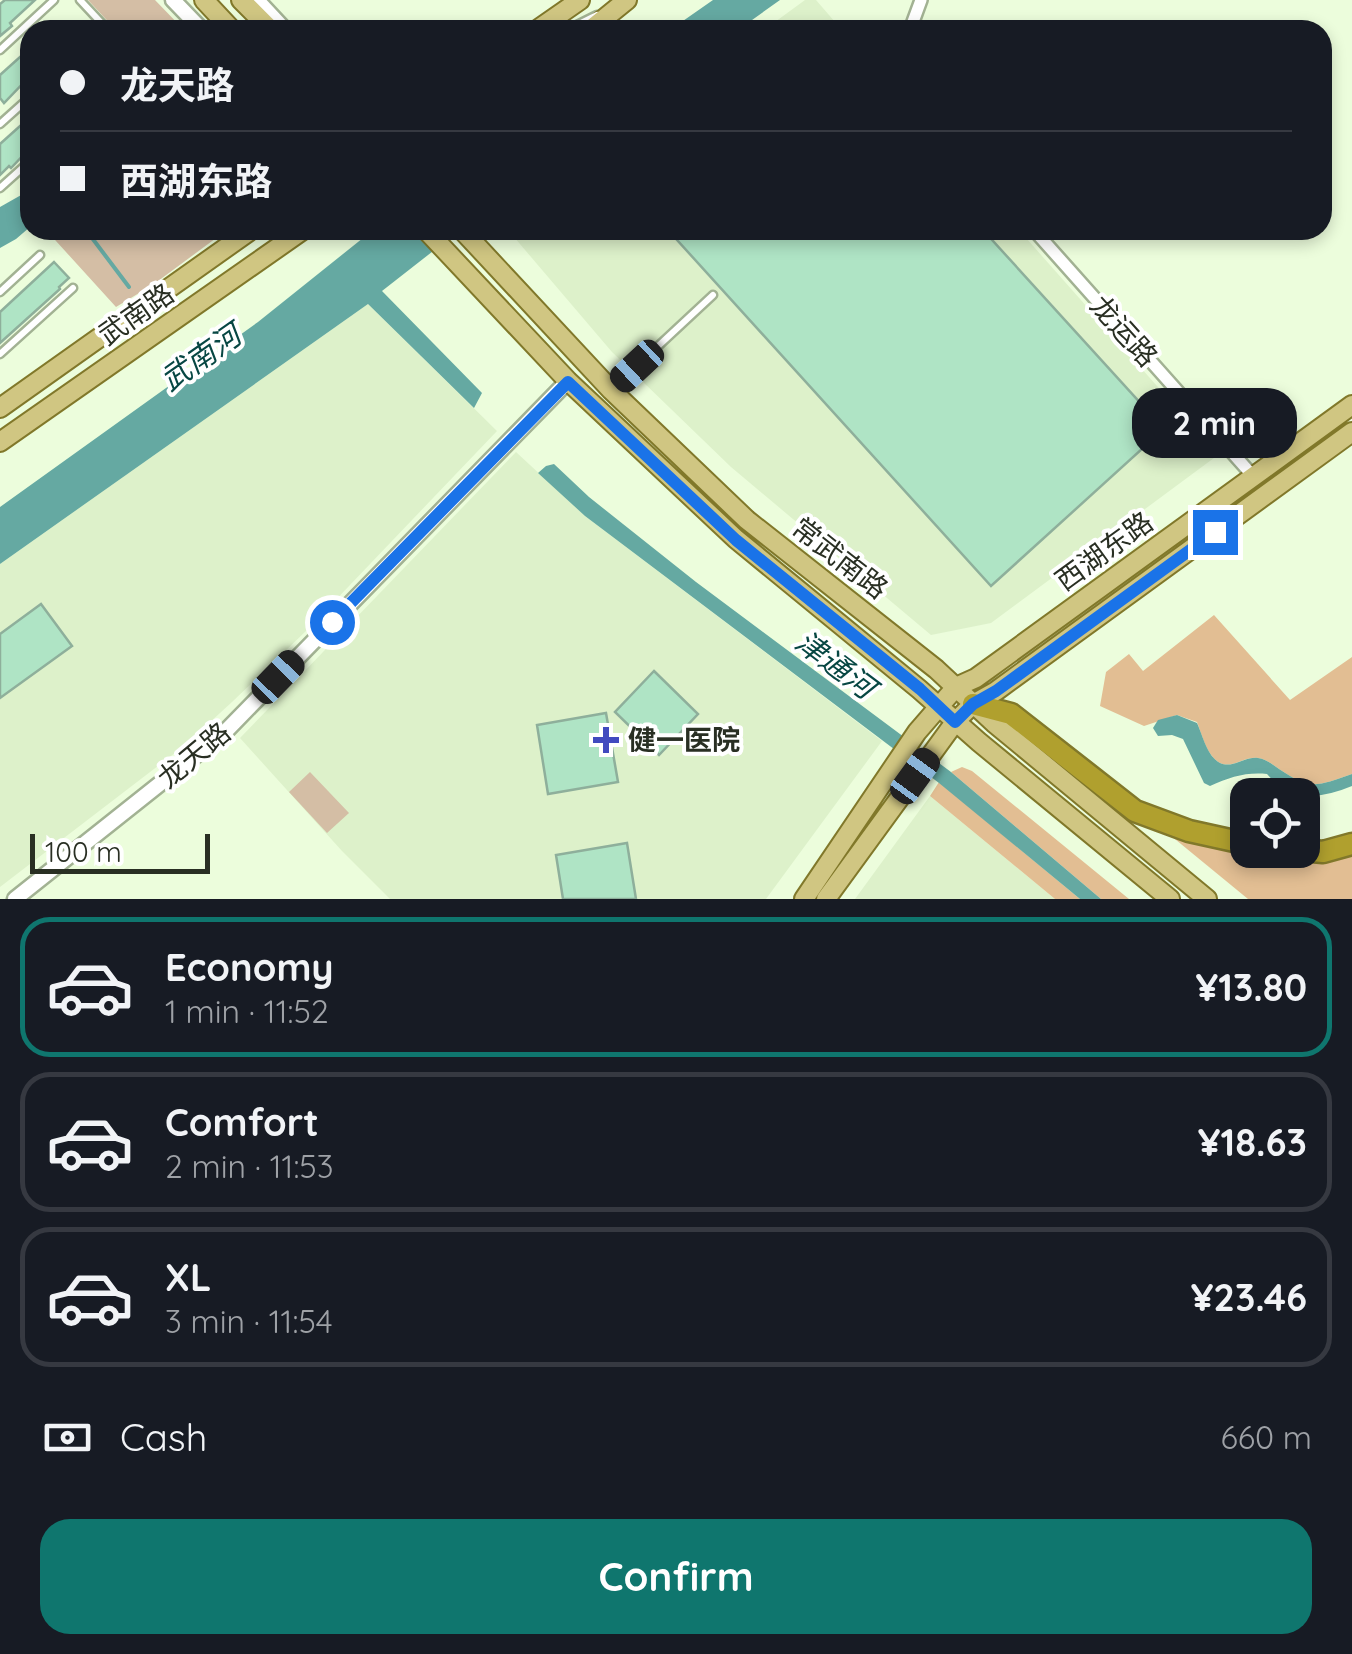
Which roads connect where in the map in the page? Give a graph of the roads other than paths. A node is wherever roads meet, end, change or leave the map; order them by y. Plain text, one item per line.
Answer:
1 (54, 0) edge
2 (80, 0) edge
3 (173, 0) edge
4 (204, 0) edge
5 (241, 0) edge
6 (257, 0) edge
7 (580, 0) edge
8 (626, 0) edge
9 (32, 20) edge
10 (98, 20) edge
11 (192, 20) edge
12 (223, 20) edge
13 (261, 20) edge
14 (276, 20) edge
15 (551, 20) edge
16 (587, 20) edge
17 (602, 20) edge
18 (20, 31) edge
19 (0, 50) edge
20 (20, 106) edge
21 (0, 124) edge
22 (20, 171) edge
23 (0, 188) edge
24 (238, 240) edge
25 (289, 240) edge
26 (431, 240) edge
27 (435, 240) edge
28 (471, 240) edge
29 (1043, 240) edge
30 (442, 247) junction
31 (40, 254) dead end
32 (73, 288) dead end
33 (0, 292) edge
34 (713, 295) dead end
35 (0, 354) edge
36 (568, 382) junction
37 (611, 390) junction
38 (1352, 405) edge
39 (0, 408) edge
40 (1352, 432) edge
41 (0, 442) edge
42 (1253, 476) junction
43 (956, 687) junction
44 (973, 704) junction
45 (938, 706) junction
46 (955, 722) junction
47 (1230, 840) edge
48 (1352, 844) edge
49 (1320, 852) edge
50 (15, 899) edge
51 (804, 899) edge
52 (826, 899) edge
53 (1170, 899) edge
54 (1206, 899) edge

1 - 9 lane
2 - 10 lane
3 - 11 street
4 - 12 main road
5 - 13 main road
6 - 14 street
7 - 15 main road
8 - 16 lane
8 - 17 main road
18 - 19 lane
20 - 21 lane
22 - 23 lane
24 - 39 main road, 武南路
25 - 41 main road, 武南路
26 - 30 main road
27 - 30 main road
28 - 37 main road, 常武南路
29 - 42 street, 龙运路
30 - 36 main road, 常武南路
31 - 33 lane
32 - 35 lane
34 - 37 lane
36 - 45 main road, 常武南路
36 - 50 street, 龙天路
37 - 43 main road, 常武南路
38 - 42 main road, 西湖东路
40 - 44 main road, 西湖东路
42 - 43 main road, 西湖东路
43 - 44 main road, 常武南路
43 - 45 main road, 西湖东路
44 - 46 main road, 西湖东路
44 - 47 highway
44 - 54 main road, 常武南路
45 - 46 main road, 常武南路
45 - 51 main road, 西湖东路
46 - 52 main road, 西湖东路
46 - 53 main road
48 - 49 highway

